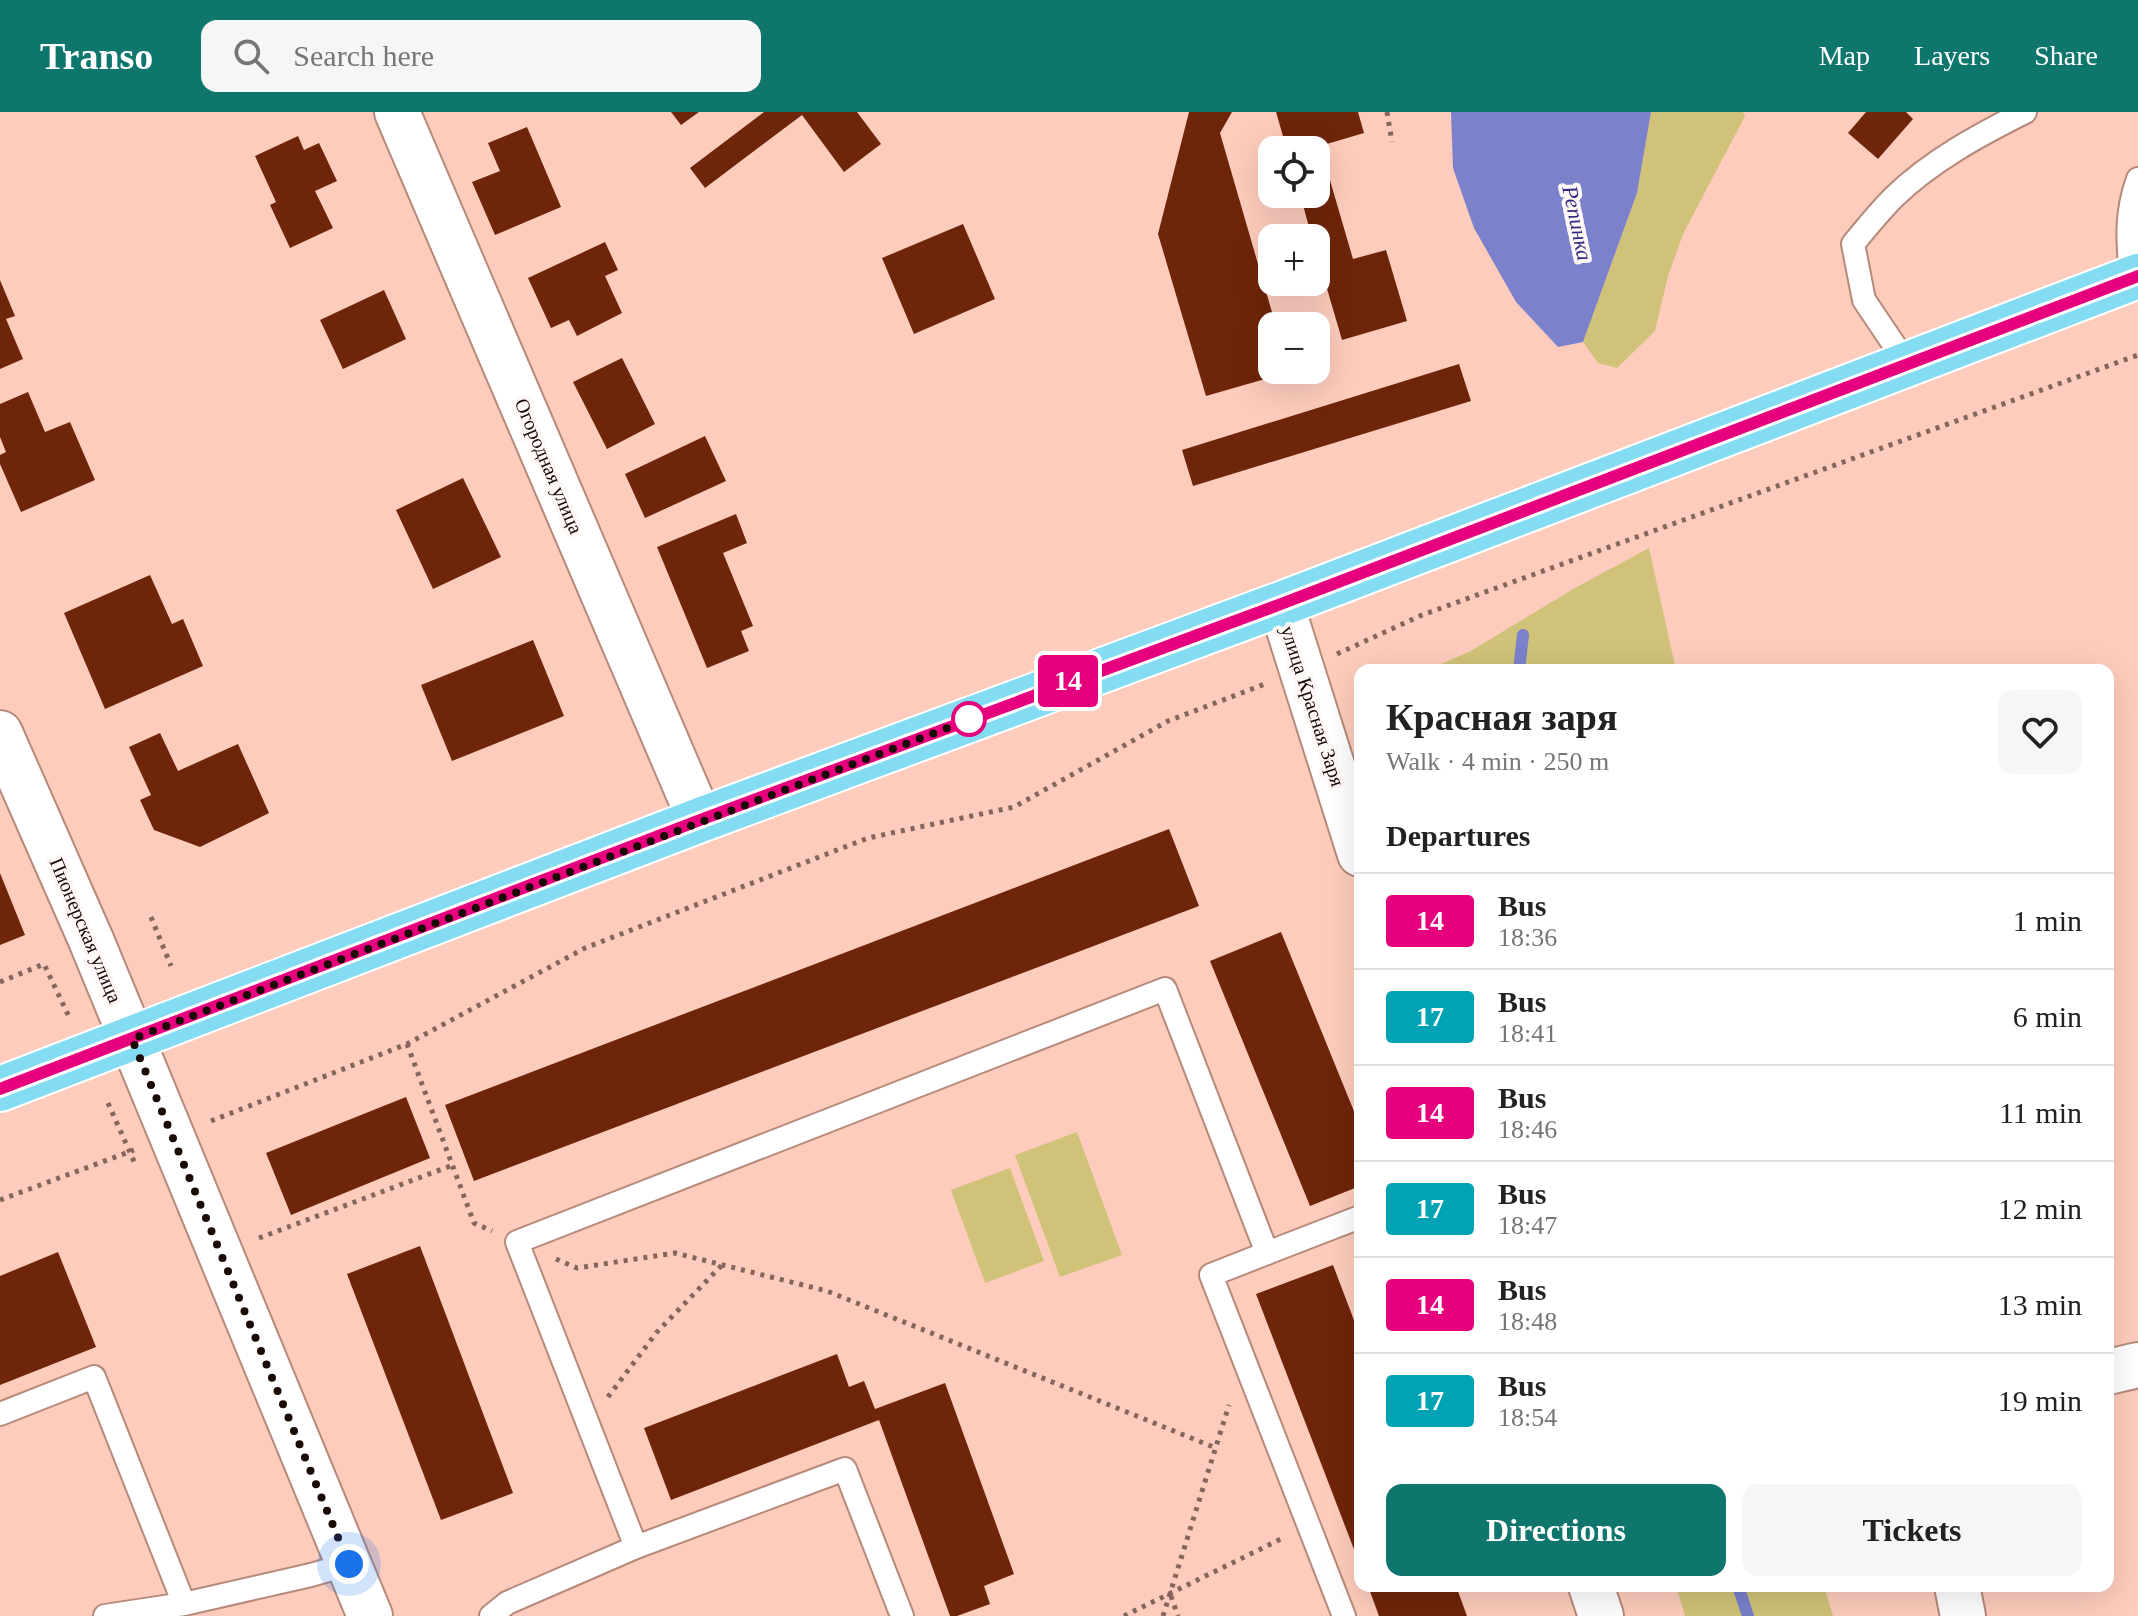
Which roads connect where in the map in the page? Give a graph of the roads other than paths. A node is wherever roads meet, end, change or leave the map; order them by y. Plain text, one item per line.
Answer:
1 (397, 112) edge
2 (2025, 112) edge
3 (2138, 179) edge
4 (2134, 278) edge
5 (1907, 364) junction
6 (1281, 604) junction
7 (0, 733) edge
8 (700, 820) junction
9 (1354, 835) edge
10 (132, 1039) junction
11 (0, 1089) edge
12 (1354, 1219) edge
13 (1267, 1253) junction
14 (2138, 1365) edge
15 (2114, 1371) edge
16 (0, 1414) edge
17 (636, 1547) junction
18 (349, 1564) junction
19 (1593, 1592) edge
20 (1958, 1592) edge
21 (184, 1604) junction
22 (113, 1615) edge
23 (370, 1616) edge
24 (491, 1616) edge
25 (902, 1616) edge
26 (1344, 1616) edge
27 (1601, 1616) edge
28 (1963, 1616) edge

1 - 8 street, Огородная улица
2 - 5 lane
3 - 4 lane
4 - 5 main road
5 - 6 main road
6 - 8 main road
6 - 9 street, улица Красная Заря
7 - 10 street, Пионерская улица
8 - 10 main road
10 - 11 main road
10 - 18 street, Пионерская улица
12 - 13 lane
13 - 17 lane
13 - 26 lane
14 - 15 street
16 - 21 lane
17 - 24 lane
17 - 25 lane
18 - 21 lane
18 - 23 street, Пионерская улица
19 - 27 street
20 - 28 street
21 - 22 lane

